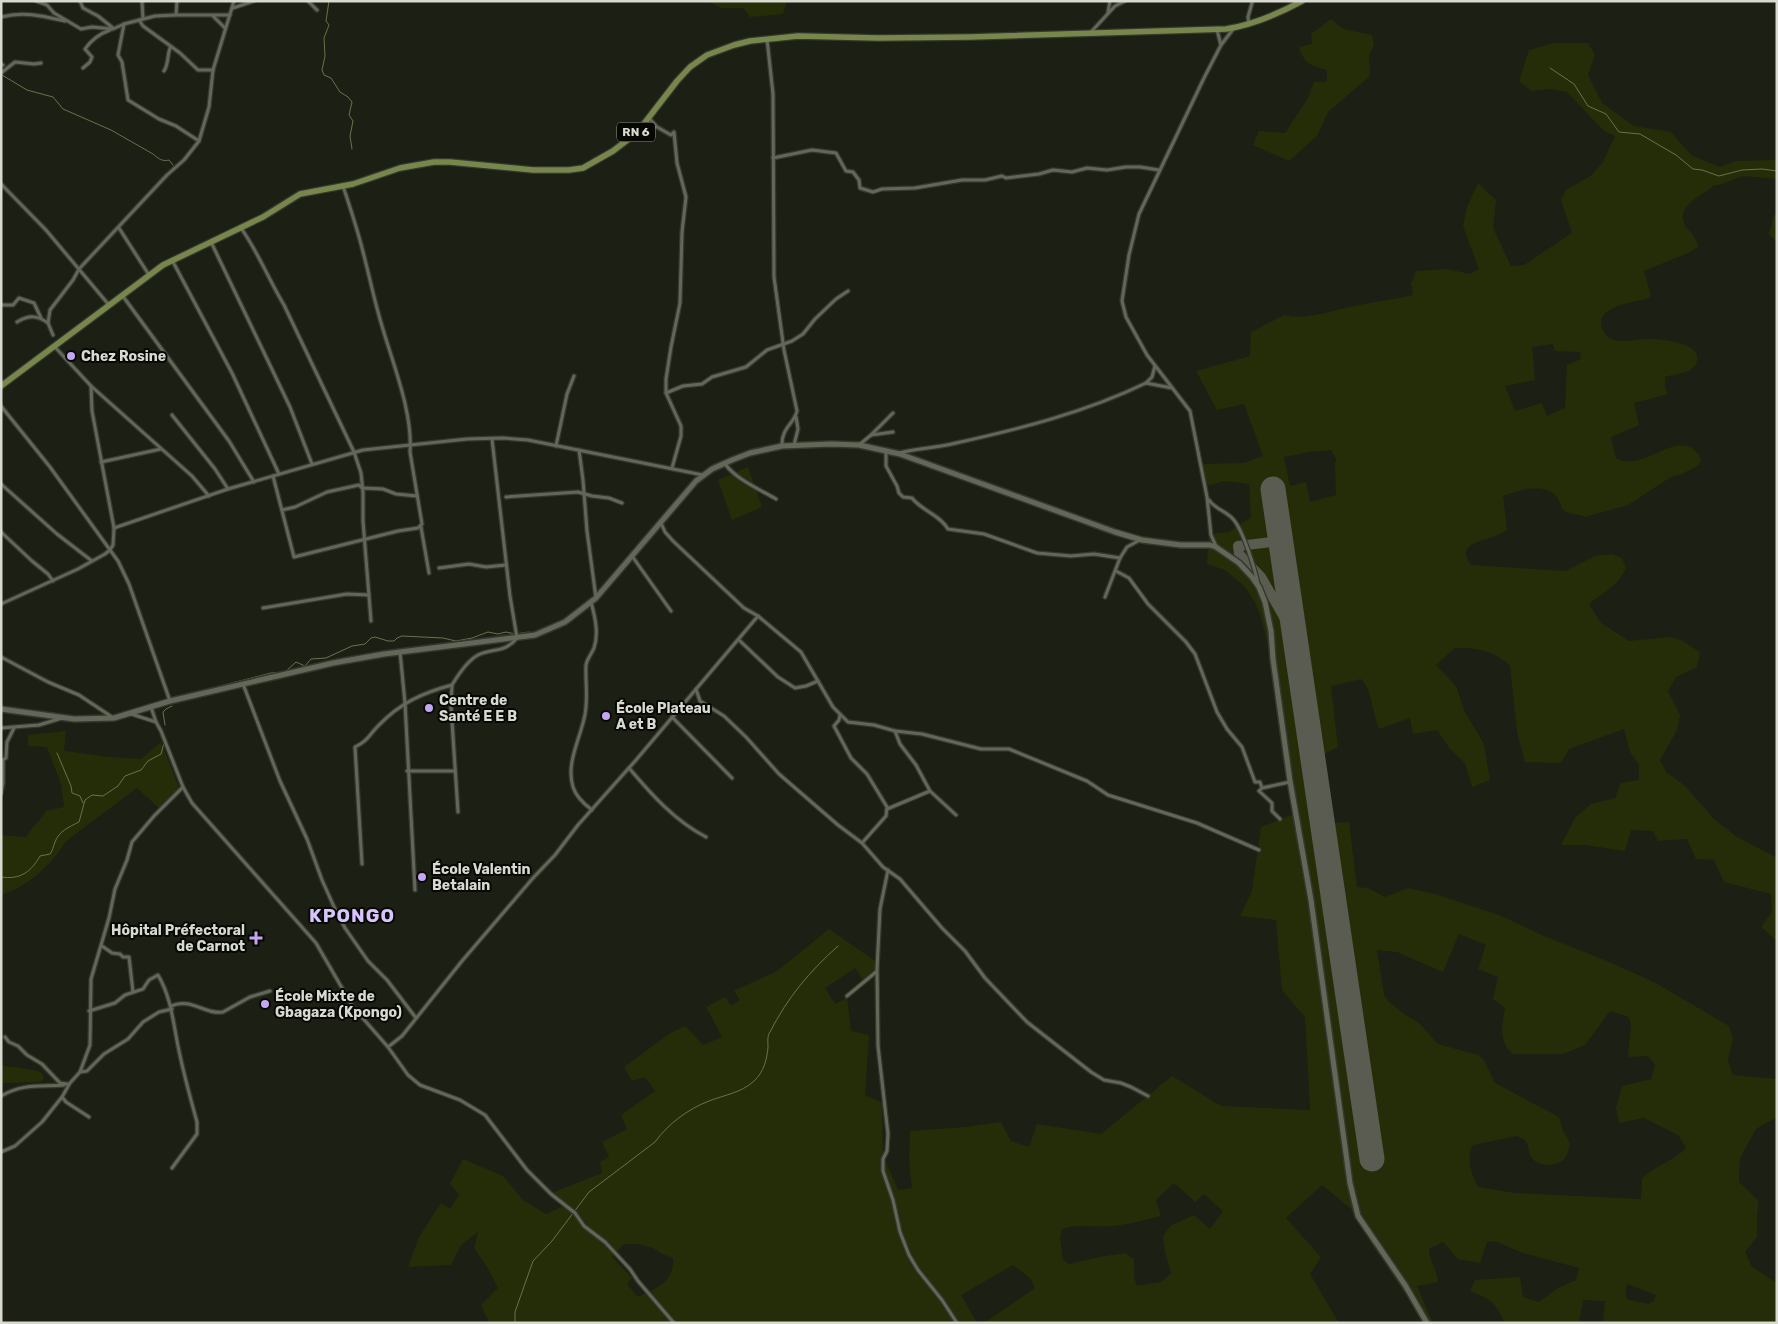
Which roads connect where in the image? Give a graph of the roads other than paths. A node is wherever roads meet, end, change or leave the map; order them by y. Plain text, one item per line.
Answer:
1 (36, 1) edge
2 (80, 1) edge
3 (142, 1) edge
4 (177, 1) edge
5 (234, 1) edge
6 (254, 1) edge
7 (308, 1) edge
8 (1110, 1) edge
9 (1125, 1) edge
10 (1302, 1) edge
11 (1252, 3) dead end
12 (232, 8) junction
13 (317, 10) dead end
14 (1108, 13) junction
15 (176, 15) junction
16 (212, 15) junction
17 (230, 15) junction
18 (1, 17) edge
19 (143, 19) junction
20 (139, 20) junction
21 (68, 21) junction
22 (124, 24) junction
23 (1249, 24) junction
24 (225, 28) junction
25 (1234, 28) junction
26 (113, 29) junction
27 (1217, 29) junction
28 (1088, 34) junction
29 (767, 39) junction
30 (1221, 45) junction
31 (170, 48) junction
32 (41, 63) dead end
33 (83, 68) dead end
34 (213, 70) junction
35 (164, 71) dead end
36 (1, 73) edge
37 (649, 118) junction
38 (199, 141) junction
39 (773, 158) junction
40 (1159, 170) junction
41 (1, 184) edge
42 (343, 186) junction
43 (240, 226) junction
44 (119, 228) junction
45 (211, 241) junction
46 (172, 259) junction
47 (79, 269) junction
48 (149, 275) junction
49 (848, 291) dead end
50 (122, 295) junction
51 (1, 305) edge
52 (109, 305) junction
53 (40, 318) junction
54 (17, 322) dead end
55 (48, 323) junction
56 (52, 335) dead end
57 (784, 345) junction
58 (54, 346) junction
59 (1155, 366) junction
60 (574, 376) dead end
61 (1146, 384) junction
62 (1, 386) edge
63 (91, 386) junction
64 (1172, 388) junction
65 (666, 393) junction
66 (1, 406) edge
67 (893, 412) dead end
68 (172, 415) dead end
69 (796, 416) junction
70 (893, 432) dead end
71 (871, 435) junction
72 (492, 439) junction
73 (411, 444) junction
74 (794, 445) junction
75 (859, 445) junction
76 (556, 446) junction
77 (782, 446) junction
78 (161, 449) junction
79 (579, 450) junction
80 (886, 451) junction
81 (354, 452) junction
82 (896, 453) junction
83 (101, 462) junction
84 (724, 463) junction
85 (312, 464) junction
86 (672, 468) junction
87 (279, 474) junction
88 (703, 475) junction
89 (272, 476) junction
90 (254, 482) junction
91 (1, 484) edge
92 (362, 488) junction
93 (228, 489) junction
94 (585, 493) junction
95 (209, 496) junction
96 (417, 496) junction
97 (506, 497) dead end
98 (1207, 497) junction
99 (776, 499) dead end
100 (622, 503) dead end
101 (282, 510) junction
102 (661, 523) junction
103 (421, 527) junction
104 (114, 528) junction
105 (1, 532) edge
106 (1141, 539) junction
107 (365, 540) junction
108 (1216, 547) junction
109 (110, 550) junction
110 (632, 556) junction
111 (1120, 558) junction
112 (92, 562) junction
113 (506, 566) junction
114 (439, 568) dead end
115 (1116, 571) junction
116 (428, 573) dead end
117 (53, 581) junction
118 (1259, 587) junction
119 (369, 595) junction
120 (1105, 597) dead end
121 (594, 600) junction
122 (1, 604) edge
123 (263, 608) dead end
124 (671, 611) dead end
125 (758, 616) junction
126 (371, 621) dead end
127 (516, 635) junction
128 (738, 640) junction
129 (400, 652) junction
130 (1, 657) edge
131 (818, 681) junction
132 (243, 684) junction
133 (452, 685) junction
134 (696, 689) junction
135 (170, 701) junction
136 (405, 702) junction
137 (151, 706) junction
138 (1, 709) edge
139 (131, 714) junction
140 (840, 715) junction
141 (672, 717) junction
142 (64, 718) junction
143 (114, 718) junction
144 (156, 722) junction
145 (1, 728) edge
146 (14, 728) junction
147 (895, 731) junction
148 (2, 761) edge
149 (629, 768) junction
150 (407, 771) junction
151 (455, 772) junction
152 (732, 778) dead end
153 (1290, 781) junction
154 (183, 787) junction
155 (1262, 788) junction
156 (930, 791) junction
157 (1, 794) edge
158 (887, 809) junction
159 (592, 810) junction
160 (458, 812) dead end
161 (956, 815) dead end
162 (1280, 818) dead end
163 (706, 837) dead end
164 (862, 843) junction
165 (1259, 850) dead end
166 (362, 864) dead end
167 (888, 870) junction
168 (415, 890) dead end
169 (102, 946) junction
170 (877, 972) junction
171 (270, 991) dead end
172 (133, 992) junction
173 (847, 996) dead end
174 (172, 1008) junction
175 (90, 1011) junction
176 (416, 1018) junction
177 (5, 1037) dead end
178 (388, 1047) junction
179 (80, 1072) junction
180 (68, 1084) junction
181 (1, 1096) edge
182 (1148, 1096) dead end
183 (62, 1097) junction
184 (88, 1117) dead end
185 (1, 1152) edge
186 (172, 1168) dead end
187 (674, 1323) edge
188 (957, 1323) edge
189 (1427, 1323) edge

1 - 21 street
2 - 26 street
3 - 19 street
4 - 15 street
5 - 12 street
6 - 12 street
7 - 13 street
8 - 14 street
9 - 14 street
10 - 23 main road, RN 6
11 - 23 street
12 - 17 street
14 - 28 street
15 - 16 street
15 - 19 street
16 - 17 street
16 - 24 street
17 - 24 street
18 - 21 street
19 - 20 street
20 - 22 street
20 - 31 street
21 - 26 street
22 - 26 street
22 - 38 street
23 - 25 main road, RN 6
24 - 34 street
25 - 27 main road, RN 6
25 - 30 street
26 - 33 street
27 - 28 main road, RN 6
27 - 30 street
28 - 29 main road, RN 6
29 - 37 main road, RN 6
29 - 39 street
30 - 40 street
31 - 34 street
31 - 35 street
32 - 36 street
34 - 38 street
37 - 42 main road, RN 6
37 - 65 street
38 - 44 street
39 - 40 street
39 - 57 street
40 - 59 street
41 - 47 street
42 - 43 main road, RN 6
42 - 73 street
43 - 45 main road, RN 6
43 - 81 street
44 - 47 street
44 - 48 street
45 - 46 main road, RN 6
45 - 85 street
46 - 48 main road, RN 6
46 - 87 street
47 - 52 street
47 - 55 street
48 - 50 main road, RN 6
49 - 57 street
50 - 52 main road, RN 6
50 - 90 street
51 - 53 street
52 - 58 main road, RN 6
53 - 54 street
53 - 55 street
55 - 56 street
57 - 65 street
57 - 69 street
58 - 62 main road, RN 6
58 - 63 street
59 - 61 street
59 - 64 street
60 - 76 street
61 - 64 street
61 - 82 street
63 - 78 street
63 - 83 street
64 - 98 street
65 - 86 street
66 - 109 street
67 - 71 street
68 - 93 street
69 - 74 street
69 - 77 street
70 - 71 street
71 - 75 street
72 - 73 street
72 - 76 street
72 - 113 street
73 - 81 street
73 - 96 street
74 - 75 main road
74 - 77 main road
75 - 80 main road
76 - 79 street
77 - 84 main road
78 - 83 street
78 - 95 street
79 - 86 street
79 - 94 street
80 - 82 main road
80 - 111 street
81 - 85 street
81 - 92 street
82 - 106 main road
83 - 104 street
84 - 88 main road
84 - 99 street
85 - 87 street
86 - 88 street
87 - 89 street
88 - 102 main road
89 - 90 street
89 - 101 street
90 - 93 street
91 - 112 street
92 - 96 street
92 - 101 street
92 - 107 street
93 - 95 street
94 - 97 street
94 - 100 street
94 - 121 street
95 - 104 street
96 - 103 street
98 - 108 street
98 - 118 street
101 - 107 street
102 - 110 main road
102 - 125 street
103 - 107 street
103 - 116 street
104 - 109 street
105 - 117 street
106 - 108 main road
106 - 111 street
107 - 119 street
108 - 118 main road
109 - 112 street
109 - 135 street
110 - 121 main road
110 - 124 street
111 - 115 street
112 - 117 street
113 - 114 street
113 - 127 street
115 - 120 street
115 - 155 street
117 - 122 street
118 - 153 main road
119 - 123 street
119 - 126 street
121 - 127 main road
121 - 159 street
125 - 128 street
125 - 131 street
127 - 129 main road
127 - 133 street
128 - 131 street
128 - 134 street
129 - 132 main road
129 - 136 street
130 - 143 street
131 - 140 street
132 - 135 main road
132 - 176 street
133 - 136 street
133 - 151 street
134 - 141 street
134 - 164 street
135 - 137 main road
136 - 150 street
136 - 166 street
137 - 139 main road
137 - 144 street
138 - 142 main road
139 - 143 main road
139 - 144 street
140 - 147 street
140 - 158 street
141 - 149 street
141 - 152 street
142 - 143 main road
142 - 146 street
144 - 154 street
145 - 146 street
146 - 148 street
147 - 156 street
147 - 165 street
148 - 157 street
149 - 159 street
149 - 163 street
150 - 151 street
150 - 168 street
151 - 160 street
153 - 155 street
153 - 189 main road
154 - 169 street
154 - 178 street
155 - 162 street
156 - 158 street
156 - 161 street
158 - 164 street
159 - 176 street
164 - 167 street
167 - 170 street
167 - 182 street
169 - 172 street
169 - 175 street
170 - 173 street
170 - 188 street
171 - 174 street
172 - 174 street
172 - 175 street
174 - 179 street
174 - 186 street
175 - 179 street
176 - 178 street
177 - 180 street
178 - 187 street
179 - 180 street
180 - 181 street
180 - 183 street
183 - 184 street
183 - 185 street

